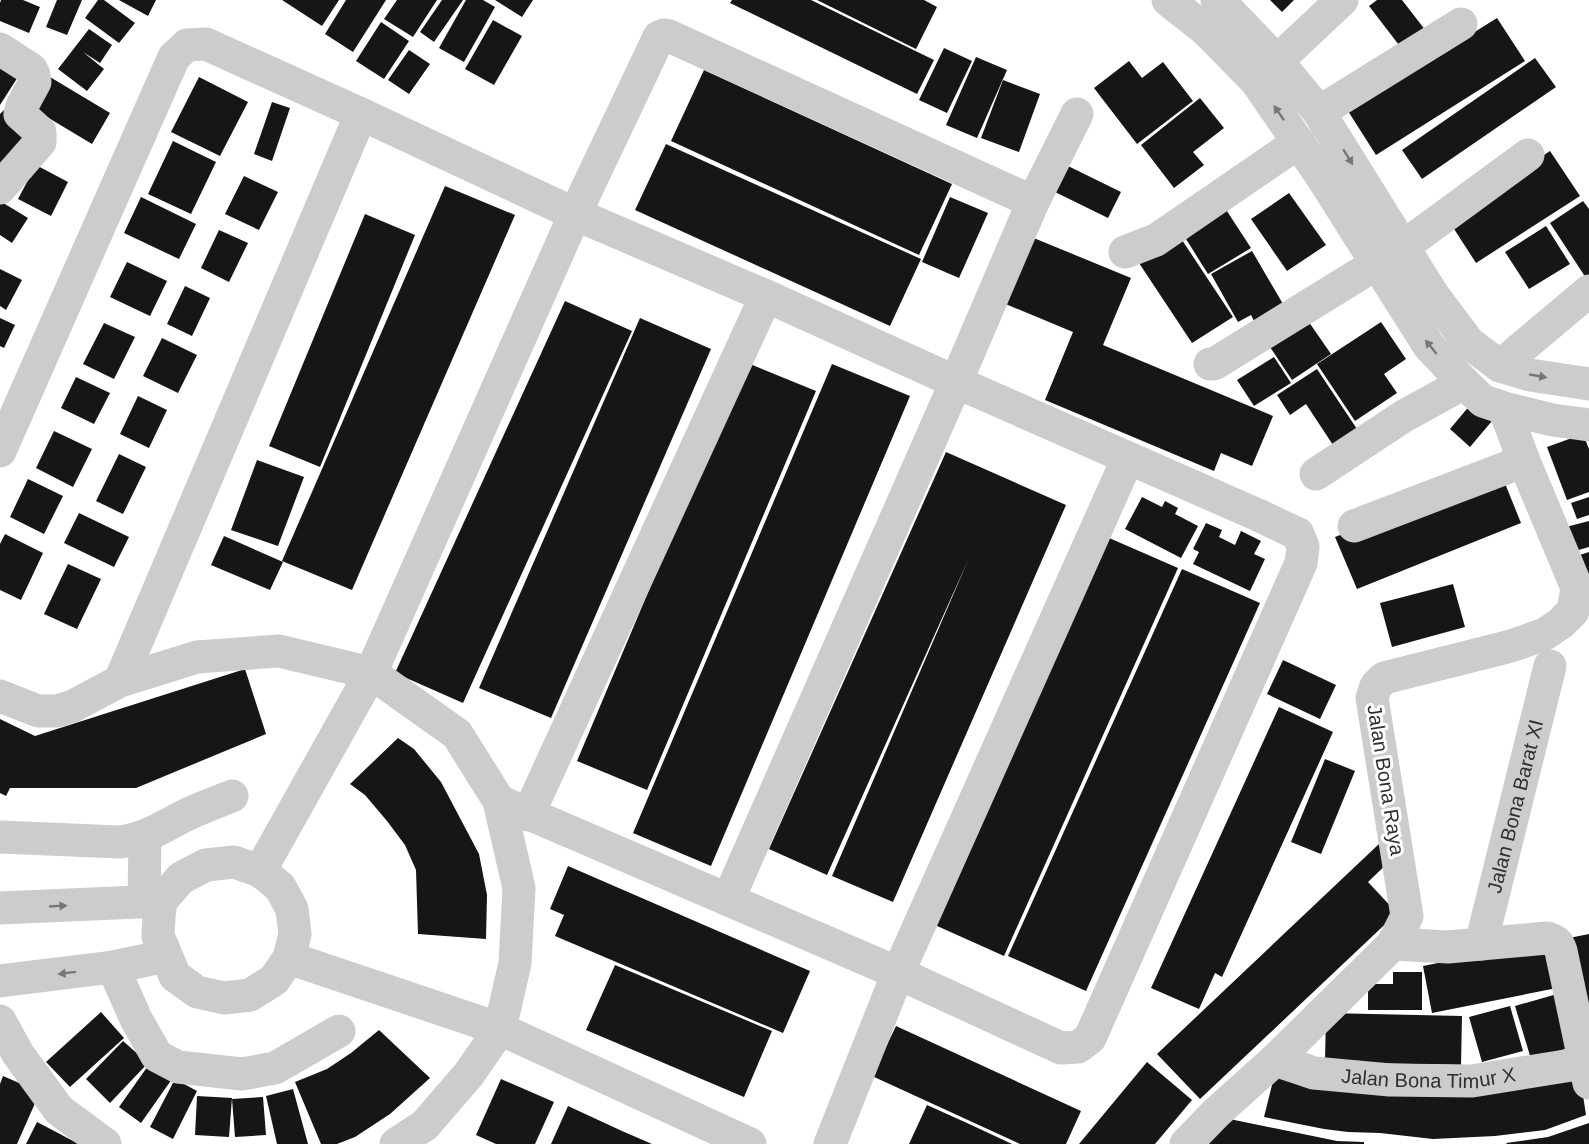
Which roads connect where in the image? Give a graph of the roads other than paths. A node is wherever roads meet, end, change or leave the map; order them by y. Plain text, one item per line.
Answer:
1 (1168, 0) edge
2 (1217, 0) edge
3 (1342, 0) edge
4 (1461, 24) dead end
5 (0, 49) edge
6 (1277, 61) junction
7 (1319, 112) junction
8 (361, 114) junction
9 (1077, 114) dead end
10 (1299, 142) junction
11 (1528, 155) dead end
12 (0, 188) edge
13 (1370, 193) junction
14 (1033, 202) junction
15 (1340, 205) junction
16 (575, 214) junction
17 (1404, 246) junction
18 (1125, 252) dead end
19 (1377, 264) junction
20 (1589, 291) edge
21 (766, 296) junction
22 (1210, 364) dead end
23 (1500, 366) junction
24 (956, 382) junction
25 (1464, 383) junction
26 (1589, 384) edge
27 (1504, 408) junction
28 (1589, 424) edge
29 (0, 451) edge
30 (1128, 458) junction
31 (1524, 461) junction
32 (1316, 474) dead end
33 (1354, 526) dead end
34 (1550, 666) dead end
35 (371, 673) junction
36 (120, 681) junction
37 (0, 696) edge
38 (232, 796) dead end
39 (513, 808) junction
40 (145, 836) junction
41 (0, 837) edge
42 (260, 871) junction
43 (728, 900) junction
44 (152, 901) junction
45 (0, 908) edge
46 (1394, 944) junction
47 (1481, 944) junction
48 (165, 956) junction
49 (289, 958) junction
50 (113, 968) junction
51 (898, 973) junction
52 (0, 981) edge
53 (0, 1021) edge
54 (500, 1029) junction
55 (339, 1031) dead end
56 (1275, 1060) junction
57 (1587, 1073) edge
58 (105, 1144) edge
59 (396, 1144) edge
60 (750, 1144) edge
61 (830, 1144) edge
62 (1186, 1144) edge

10 -> 1 street
2 - 6 street
3 - 6 street
4 - 7 street
5 - 12 street
6 - 7 street
7 -> 13 street
8 - 16 street
8 - 29 street
8 - 36 street
9 - 14 street
10 - 15 street
10 - 18 street
11 - 17 street
13 - 15 street
13 - 17 street
14 - 16 street
14 - 24 street
15 - 19 street
16 - 21 street
16 - 35 street
17 - 23 street
19 - 22 street
25 -> 19 street
20 - 23 street
21 - 24 street
21 - 39 street
23 -> 26 street
24 - 30 street
24 - 43 street
25 - 27 street
25 - 32 street
27 - 28 street
27 - 31 street, Jalan Bona Raya
30 - 51 street
30 - 51 street
31 - 33 street
31 - 46 street, Jalan Bona Raya
34 - 47 street, Jalan Bona Barat XI
35 - 36 street
35 - 39 street
35 - 42 street
36 - 37 street
38 - 40 street
39 - 43 street
39 - 54 street
40 - 41 street
40 - 44 street
42 - 44 street
42 - 49 street
43 - 51 street
45 -> 44 street
44 - 48 street
46 - 47 street
46 - 56 street, Jalan Bona Raya
47 - 57 street
48 - 49 street
48 - 50 street
49 - 54 street
50 -> 52 street
50 - 55 street
51 - 61 street
53 - 58 street
54 - 59 street
54 - 60 street
56 - 57 street, Jalan Bona Timur X
56 - 62 street, Jalan Bona Raya

